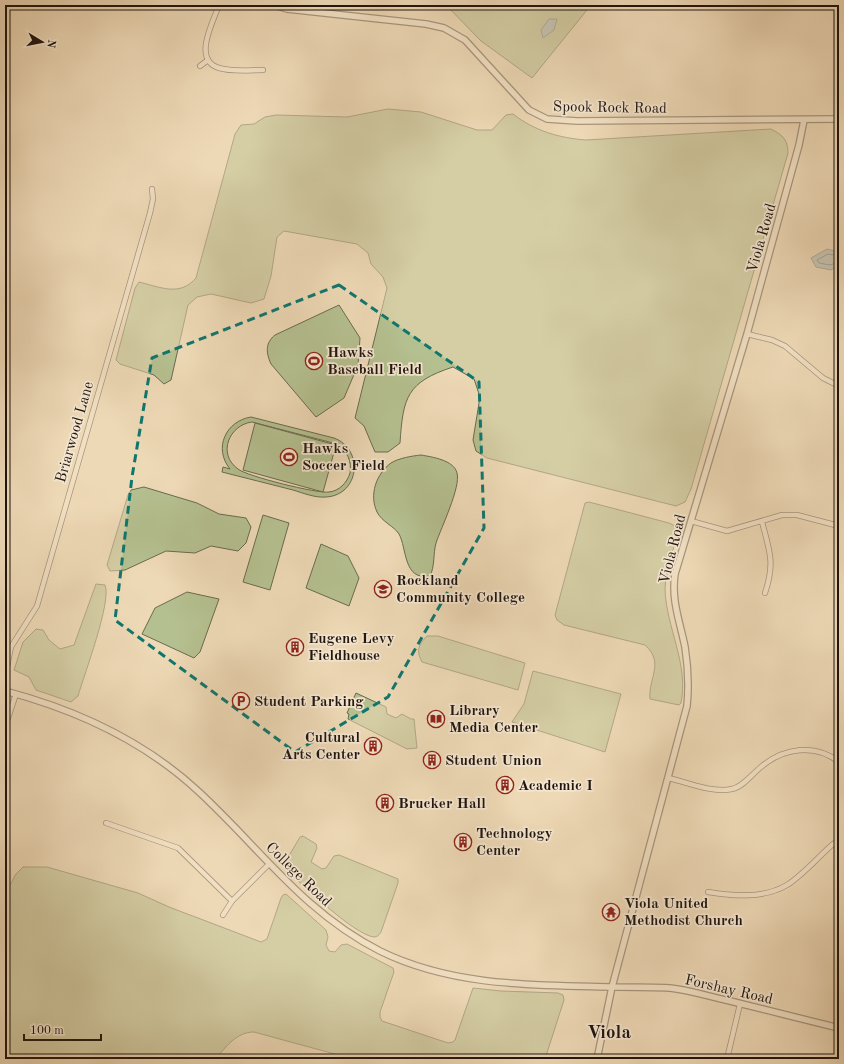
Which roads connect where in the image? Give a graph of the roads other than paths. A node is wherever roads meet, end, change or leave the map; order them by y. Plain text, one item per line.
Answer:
1 (219, 5) edge
2 (274, 5) edge
3 (208, 60) junction
4 (200, 66) dead end
5 (263, 70) dead end
6 (804, 120) junction
7 (839, 120) edge
8 (152, 189) dead end
9 (747, 334) junction
10 (839, 386) edge
11 (691, 521) junction
12 (762, 522) junction
13 (839, 526) edge
14 (765, 593) dead end
15 (5, 677) edge
16 (5, 691) edge
17 (16, 694) junction
18 (5, 727) edge
19 (839, 762) edge
20 (669, 778) junction
21 (106, 823) dead end
22 (839, 841) edge
23 (269, 864) junction
24 (708, 892) dead end
25 (232, 901) junction
26 (223, 915) dead end
27 (612, 987) junction
28 (740, 1004) junction
29 (839, 1028) edge
30 (597, 1059) edge
31 (727, 1059) edge

1 - 3 street
2 - 6 street, Spook Rock Road
3 - 4 street
3 - 5 street
6 - 7 street, Spook Rock Road
6 - 9 street, Viola Road
8 - 15 street, Briarwood Lane
9 - 10 street
9 - 11 street, Viola Road
11 - 12 street
11 - 20 street, Viola Road
12 - 13 street
12 - 14 street
16 - 17 street, College Road
17 - 18 street
17 - 23 street, College Road
19 - 20 street
20 - 27 street, Viola Road
21 - 25 street
22 - 24 street
23 - 25 street
23 - 27 street, College Road
25 - 26 street
27 - 28 street, Forshay Road
27 - 30 street, Viola Road
28 - 29 street, Forshay Road
28 - 31 street

